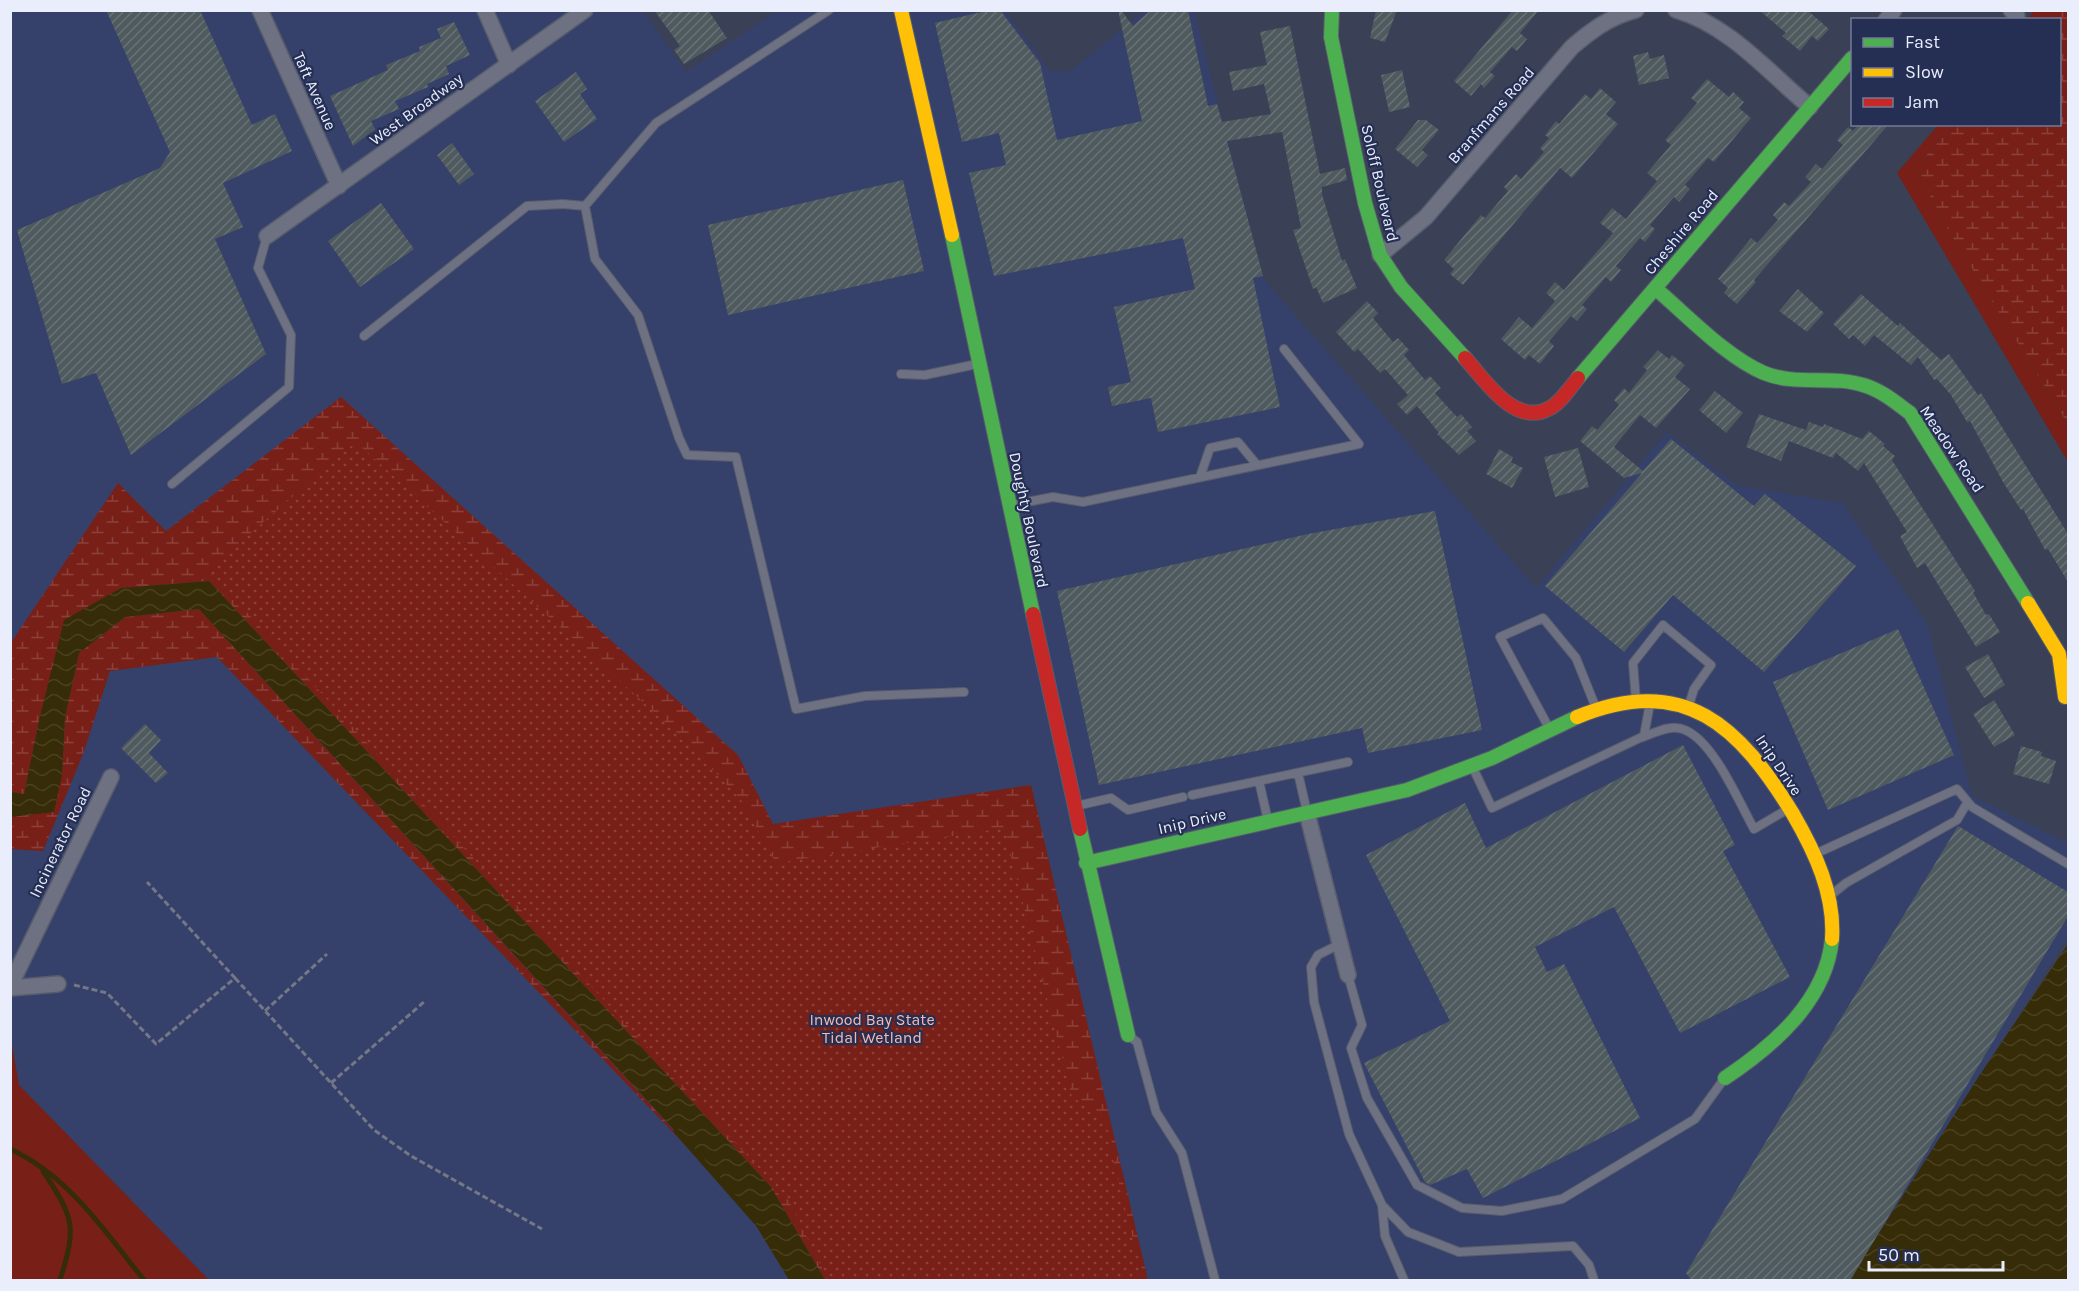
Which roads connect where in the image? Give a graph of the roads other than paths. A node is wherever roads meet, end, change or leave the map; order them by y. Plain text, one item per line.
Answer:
1 (260, 10) edge
2 (484, 10) edge
3 (585, 10) edge
4 (829, 10) edge
5 (901, 10) edge
6 (1332, 10) edge
7 (1636, 10) edge
8 (1676, 10) edge
9 (1851, 59) edge
10 (509, 65) junction
11 (1810, 107) junction
12 (339, 186) junction
13 (585, 206) junction
14 (267, 236) joint
15 (1380, 255) junction
16 (1656, 289) junction
17 (364, 336) dead end
18 (1284, 349) dead end
19 (979, 363) junction
20 (902, 374) dead end
21 (1528, 413) joint
22 (1257, 465) junction
23 (1200, 477) junction
24 (172, 484) dead end
25 (1009, 505) junction
26 (964, 693) dead end
27 (2065, 697) dead end
28 (1643, 701) junction
29 (1596, 708) junction
30 (1688, 709) junction
31 (1550, 729) junction
32 (1636, 740) junction
33 (1348, 762) dead end
34 (1472, 766) junction
35 (1298, 773) junction
36 (111, 777) dead end
37 (1259, 781) junction
38 (1192, 795) dead end
39 (1183, 797) dead end
40 (1967, 803) junction
41 (1074, 806) junction
42 (1788, 809) junction
43 (1307, 813) junction
44 (1268, 822) junction
45 (1813, 855) junction
46 (1086, 863) junction
47 (2068, 864) edge
48 (1827, 898) junction
49 (1340, 944) junction
50 (1348, 975) joint
51 (58, 984) road end
52 (10, 987) edge
53 (1128, 1035) joint
54 (1725, 1078) joint
55 (1382, 1205) junction
56 (1215, 1281) edge
57 (1404, 1281) edge
58 (1594, 1281) edge

1 - 12 street, Taft Avenue
2 - 10 street
3 - 10 street, West Broadway
4 - 13 lane
5 - 19 street, Doughty Boulevard
6 - 15 street, Soloff Boulevard
7 - 15 street, Branfmans Road
8 - 11 street
9 - 11 street, Cheshire Road
10 - 12 street, West Broadway
11 - 16 street, Cheshire Road
12 - 14 street, West Broadway
13 - 17 lane
13 - 26 lane
14 - 24 lane
15 - 21 street, Soloff Boulevard
16 - 21 street, Cheshire Road
16 - 27 street, Meadow Road
18 - 22 lane
19 - 20 lane
19 - 25 street, Doughty Boulevard
22 - 23 lane
22 - 23 lane
23 - 25 lane
25 - 41 street, Doughty Boulevard
28 - 29 street, Inip Drive
28 - 30 street, Inip Drive
28 - 30 lane
28 - 32 lane
29 - 31 street, Inip Drive
29 - 31 lane
30 - 42 street, Inip Drive
31 - 34 street, Inip Drive
32 - 34 lane
32 - 42 lane
33 - 35 lane
34 - 43 street, Inip Drive
35 - 37 lane
35 - 43 lane
36 - 52 street, Incinerator Road
37 - 38 lane
37 - 44 lane
39 - 41 lane
40 - 45 lane
40 - 47 lane
40 - 48 lane
41 - 46 street, Doughty Boulevard
42 - 45 street, Inip Drive
43 - 44 street, Inip Drive
43 - 49 street
44 - 46 street, Inip Drive
45 - 48 street, Inip Drive
46 - 53 street, Doughty Boulevard
48 - 54 street, Inip Drive
49 - 50 street
49 - 55 lane
50 - 54 lane
51 - 52 street
53 - 56 lane
55 - 57 lane
55 - 58 lane

